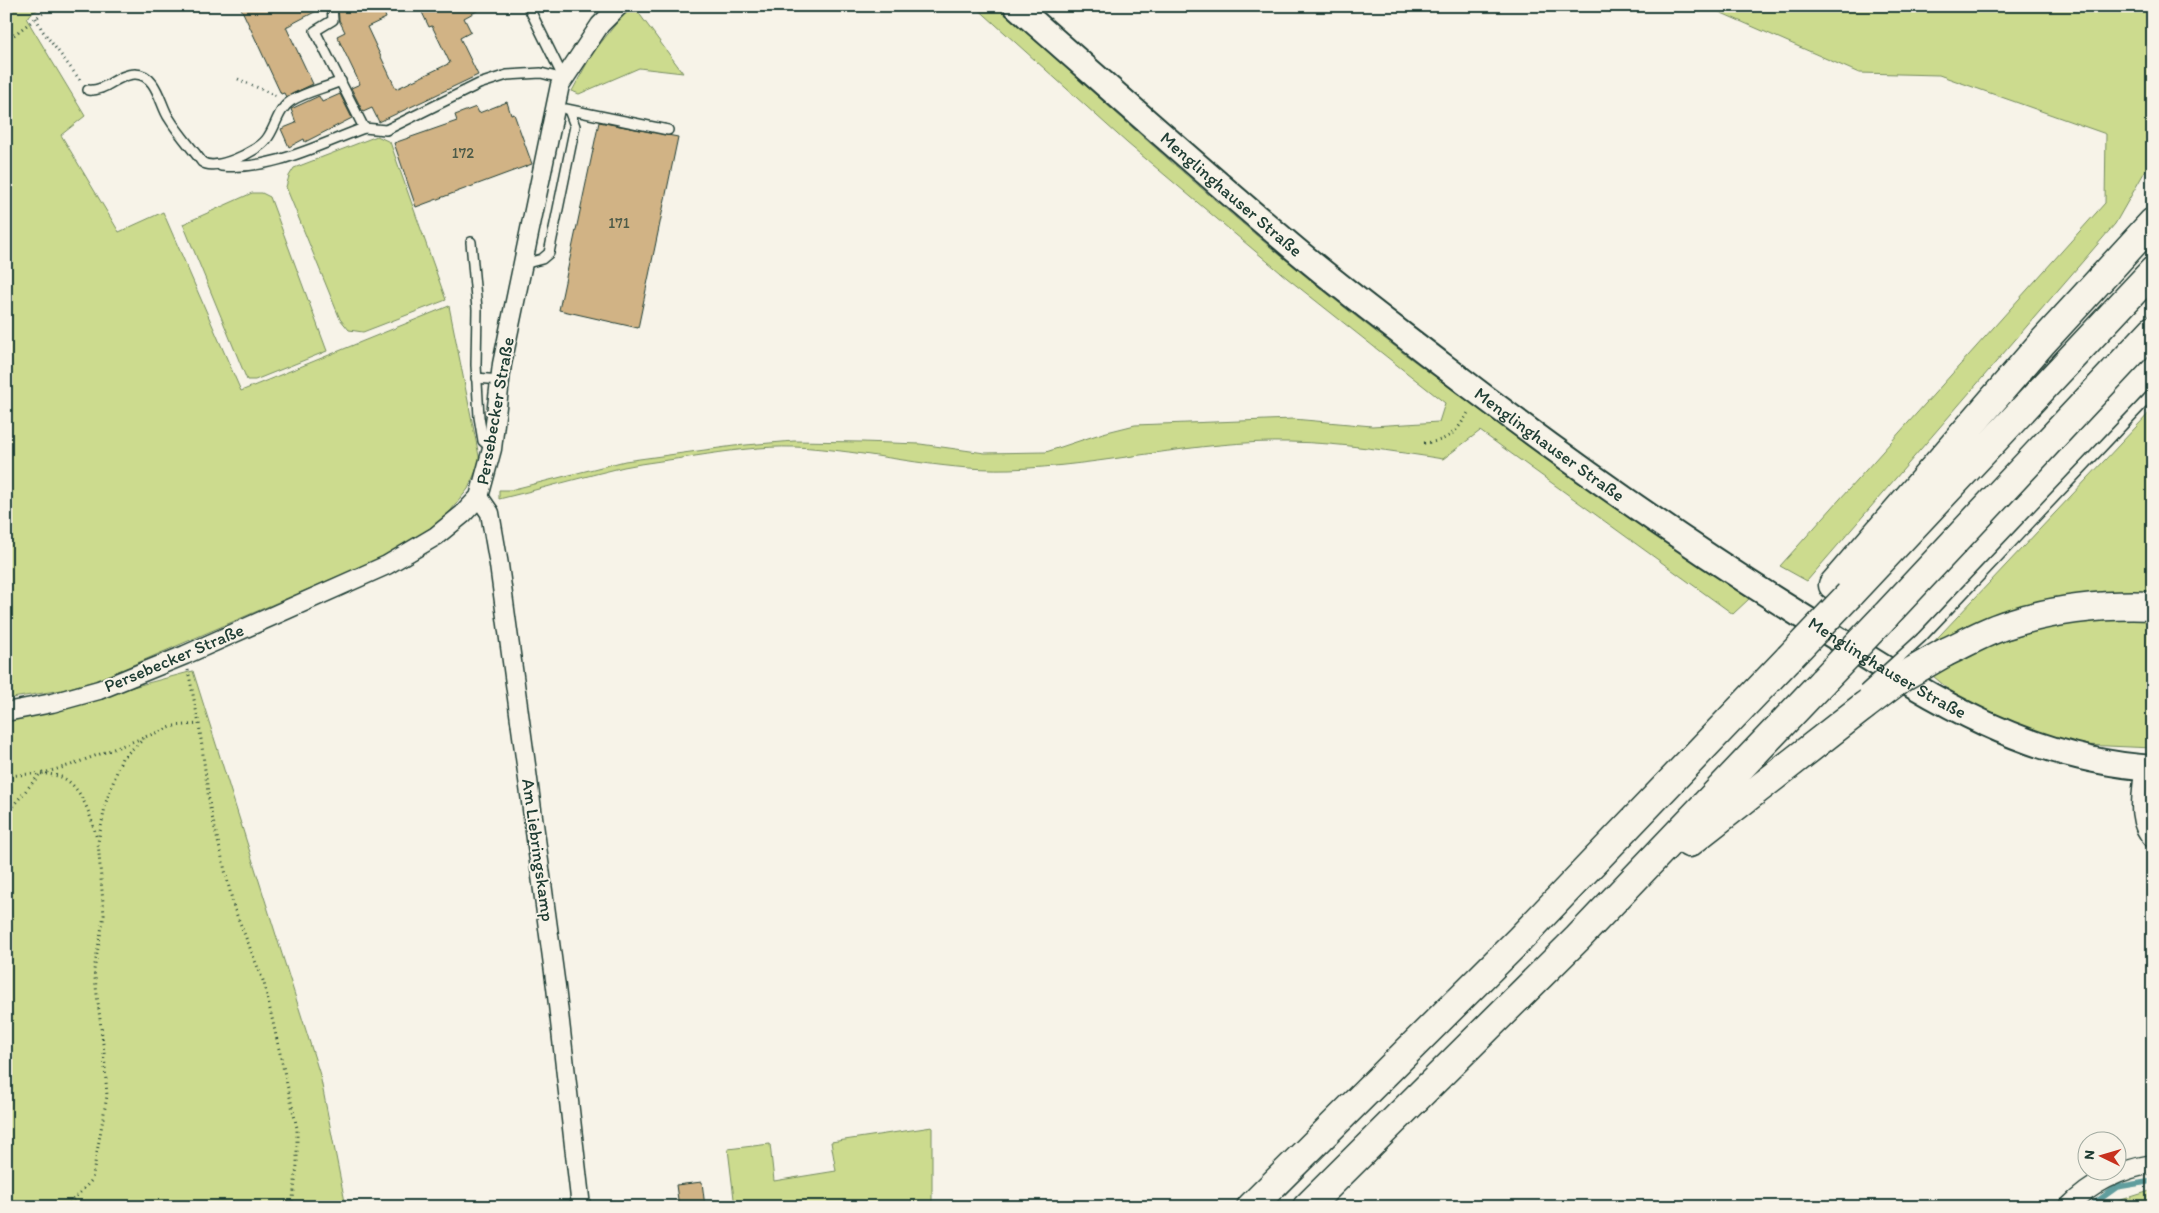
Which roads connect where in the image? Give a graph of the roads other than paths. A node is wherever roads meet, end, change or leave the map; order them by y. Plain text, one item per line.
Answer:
1 (332, 6) edge
2 (528, 6) edge
3 (619, 6) edge
4 (1016, 6) edge
5 (564, 79) junction
6 (340, 81) junction
7 (88, 90) road end
8 (562, 108) junction
9 (364, 128) junction
10 (668, 130) dead end
11 (218, 166) junction
12 (2153, 222) edge
13 (471, 242) dead end
14 (522, 264) junction
15 (2153, 271) edge
16 (2153, 330) edge
17 (476, 378) junction
18 (500, 380) junction
19 (2153, 393) edge
20 (492, 449) junction
21 (479, 497) junction
22 (1841, 590) junction
23 (2153, 606) edge
24 (1854, 705) junction
25 (6, 712) edge
26 (2148, 767) edge
27 (2153, 840) edge
28 (1578, 938) junction
29 (2153, 1164) edge
30 (581, 1207) edge
31 (1251, 1207) edge
32 (1307, 1207) edge
33 (2068, 1207) edge

1 - 6 lane
2 - 5 lane
3 - 5 street, Persebecker Straße
4 - 26 street, Menglinghauser Straße
5 - 8 street, Persebecker Straße
5 - 9 lane
6 - 9 lane
6 - 11 lane
7 - 11 lane
8 - 10 lane
8 - 14 street, Persebecker Straße
8 - 14 lane
9 - 11 lane
12 - 22 highway
13 - 17 lane
14 - 18 street, Persebecker Straße
15 - 22 highway
16 - 28 highway, bridge
17 - 18 lane
17 - 20 lane
18 - 20 street, Persebecker Straße
19 - 24 lane, bridge
20 - 21 street, Persebecker Straße
21 - 25 street, Persebecker Straße
21 - 30 street, Am Liebringskamp
22 - 31 highway, bridge
23 - 24 highway, bridge
24 - 28 highway
26 - 27 street
28 - 32 highway
29 - 33 street

